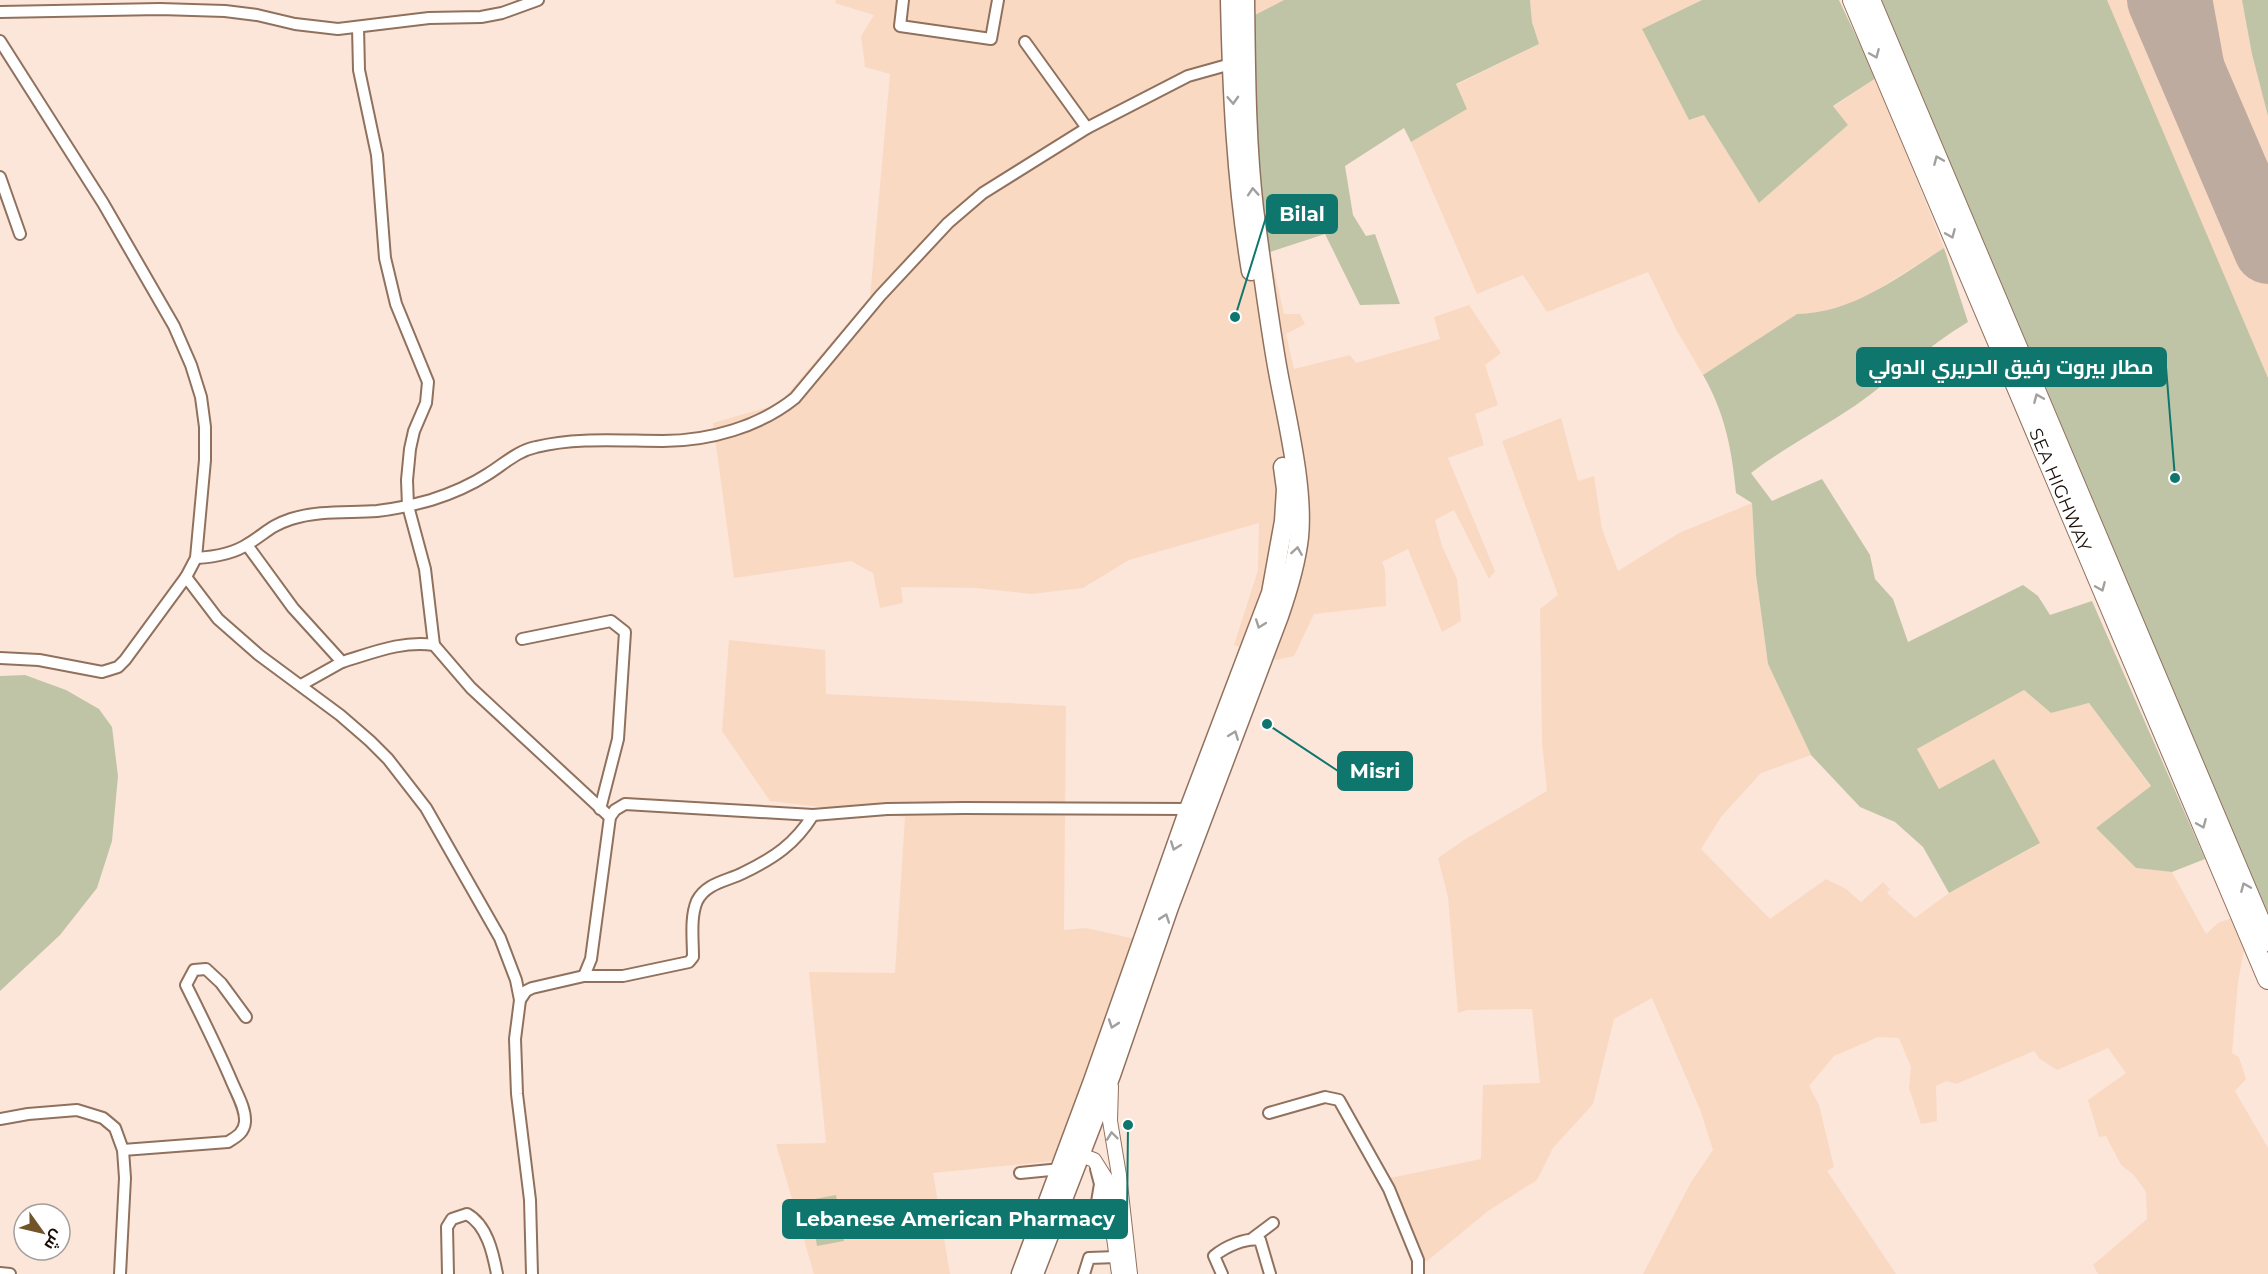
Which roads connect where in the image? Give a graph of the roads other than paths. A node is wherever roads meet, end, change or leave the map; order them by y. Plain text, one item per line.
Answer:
1 (538, 0) edge
2 (903, 0) edge
3 (998, 0) edge
4 (1230, 0) edge
5 (1245, 0) edge
6 (1853, 0) edge
7 (1870, 0) edge
8 (0, 12) edge
9 (358, 27) junction
10 (0, 41) edge
11 (1025, 42) dead end
12 (1232, 64) junction
13 (1087, 128) junction
14 (0, 177) edge
15 (20, 234) dead end
16 (408, 506) junction
17 (247, 545) junction
18 (196, 558) junction
19 (186, 577) junction
20 (522, 639) dead end
21 (434, 645) junction
22 (0, 658) edge
23 (342, 662) junction
24 (301, 685) junction
25 (1189, 808) junction
26 (600, 809) junction
27 (813, 814) junction
28 (610, 817) junction
29 (2268, 941) edge
30 (584, 976) junction
31 (2268, 979) edge
32 (516, 980) junction
33 (537, 987) junction
34 (520, 1000) junction
35 (246, 1017) dead end
36 (1111, 1075) junction
37 (1269, 1113) dead end
38 (0, 1119) edge
39 (123, 1150) junction
40 (1088, 1157) junction
41 (1061, 1169) junction
42 (1020, 1173) dead end
43 (1097, 1202) dead end
44 (1273, 1223) dead end
45 (1253, 1238) junction
46 (1117, 1257) junction
47 (0, 1273) edge
48 (10, 1274) edge
49 (120, 1274) edge
50 (448, 1274) edge
51 (497, 1274) edge
52 (532, 1274) edge
53 (1021, 1274) edge
54 (1034, 1274) edge
55 (1084, 1274) edge
56 (1119, 1274) edge
57 (1130, 1274) edge
58 (1222, 1274) edge
59 (1270, 1274) edge
60 (1418, 1274) edge

1 - 9 street
2 - 3 street
4 - 12 highway
36 -> 5 highway
6 -> 31 highway, SEA HIGHWAY
29 -> 7 highway, SEA HIGHWAY
8 - 9 street
9 - 16 street
10 - 18 street
11 - 13 street
12 - 13 street
12 -> 25 highway
13 - 16 street
14 - 15 street
16 - 17 street
16 - 21 street
17 - 18 street
17 - 23 street
18 - 19 street
19 - 22 street
19 - 24 street
20 - 26 street
21 - 23 street
21 - 26 street
23 - 24 street
24 - 32 street
25 - 27 street
25 -> 41 highway
26 - 28 street
27 - 28 street
27 - 30 street
28 - 30 street
30 - 33 street
32 - 33 street
32 - 34 street
33 - 34 street
34 - 52 street
35 - 39 street
36 - 40 highway
57 -> 36 street
37 - 60 street
38 - 39 street
39 - 49 street
40 - 43 street
40 - 46 street
40 - 54 highway
41 - 42 street
41 - 53 highway
44 - 45 street
45 - 58 street
45 - 59 street
46 - 55 street
46 - 56 street
47 - 48 street
50 - 51 street

